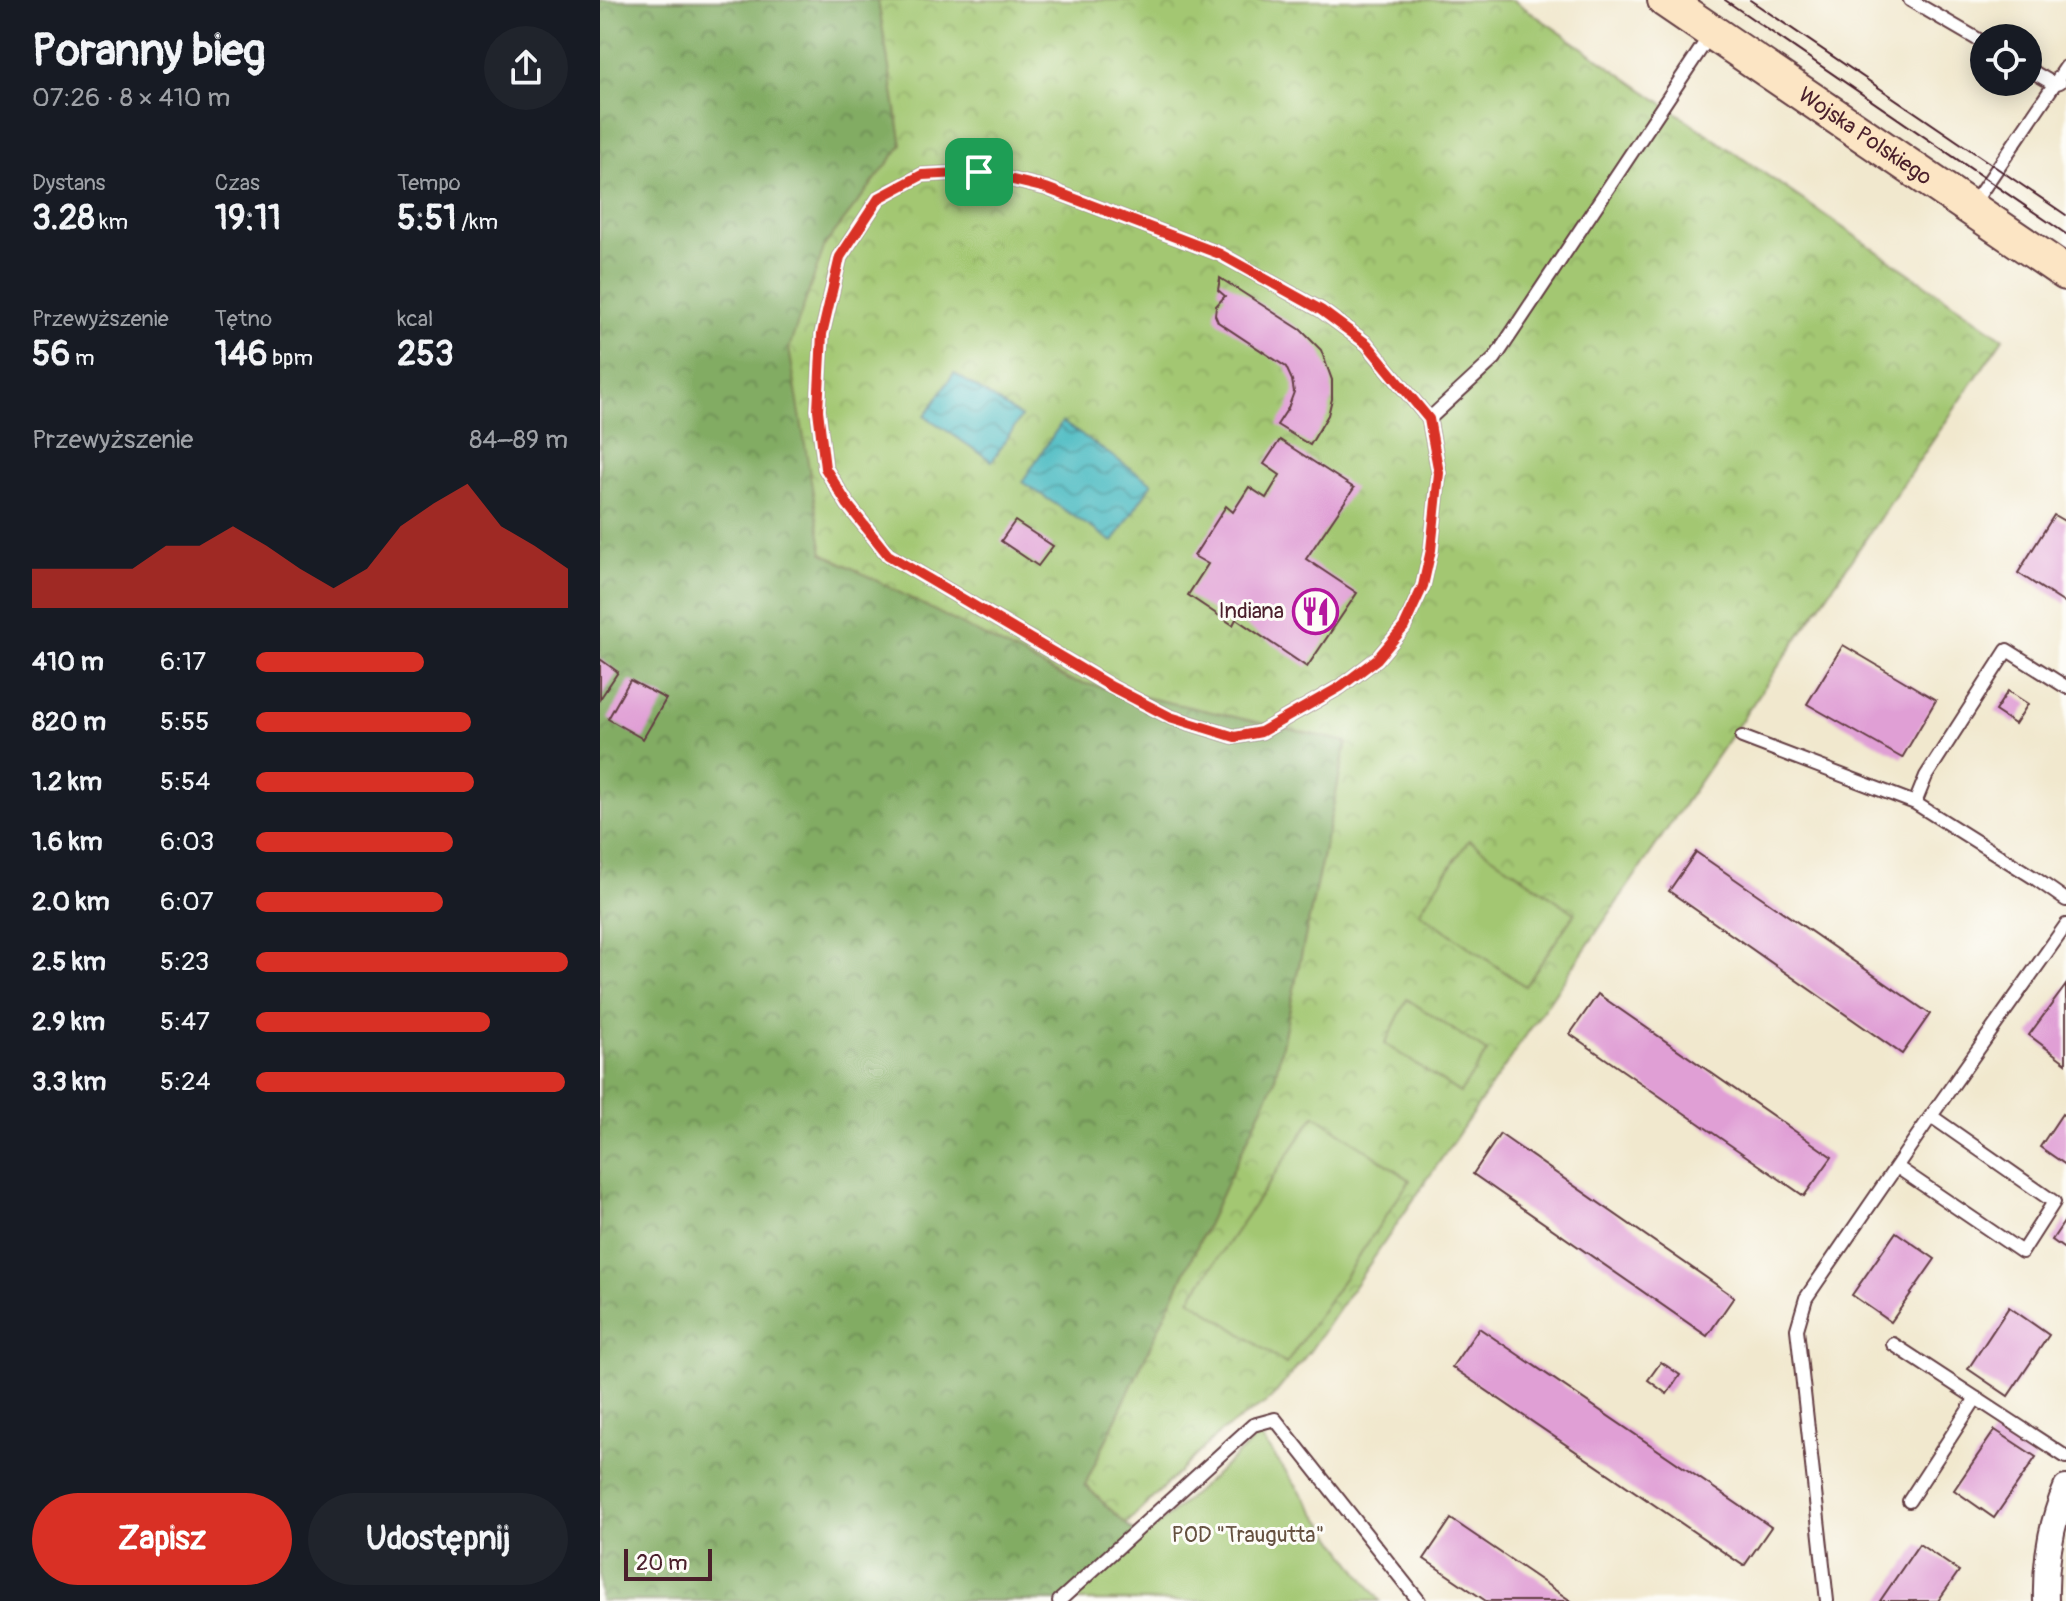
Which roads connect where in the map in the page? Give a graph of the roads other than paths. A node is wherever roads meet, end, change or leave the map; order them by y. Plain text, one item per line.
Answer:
1 (1665, 0) edge
2 (1910, 0) edge
3 (1712, 32) junction
4 (1970, 35) edge
5 (2066, 67) edge
6 (2060, 82) edge
7 (1971, 207) junction
8 (2066, 273) edge
9 (1429, 419) junction
10 (2066, 687) edge
11 (1742, 737) dead end
12 (1915, 803) junction
13 (2066, 900) edge
14 (2066, 925) edge
15 (1931, 1116) junction
16 (1897, 1167) junction
17 (1893, 1344) dead end
18 (1976, 1398) junction
19 (2066, 1457) edge
20 (2066, 1488) edge
21 (1909, 1501) dead end
22 (1059, 1601) edge
23 (1419, 1601) edge
24 (1827, 1601) edge
25 (2046, 1601) edge

1 - 3 main road, Wojska Polskiego
2 - 4 lane
3 - 7 main road, Wojska Polskiego
3 - 9 lane
5 - 6 lane
6 - 7 lane
7 - 8 main road, Wojska Polskiego
9 - 9 lane
10 - 12 lane
11 - 12 lane
12 - 13 lane
14 - 15 lane
15 - 16 lane
15 - 16 lane
16 - 24 lane
17 - 18 lane
18 - 19 lane
18 - 21 lane
20 - 25 street
22 - 23 lane

